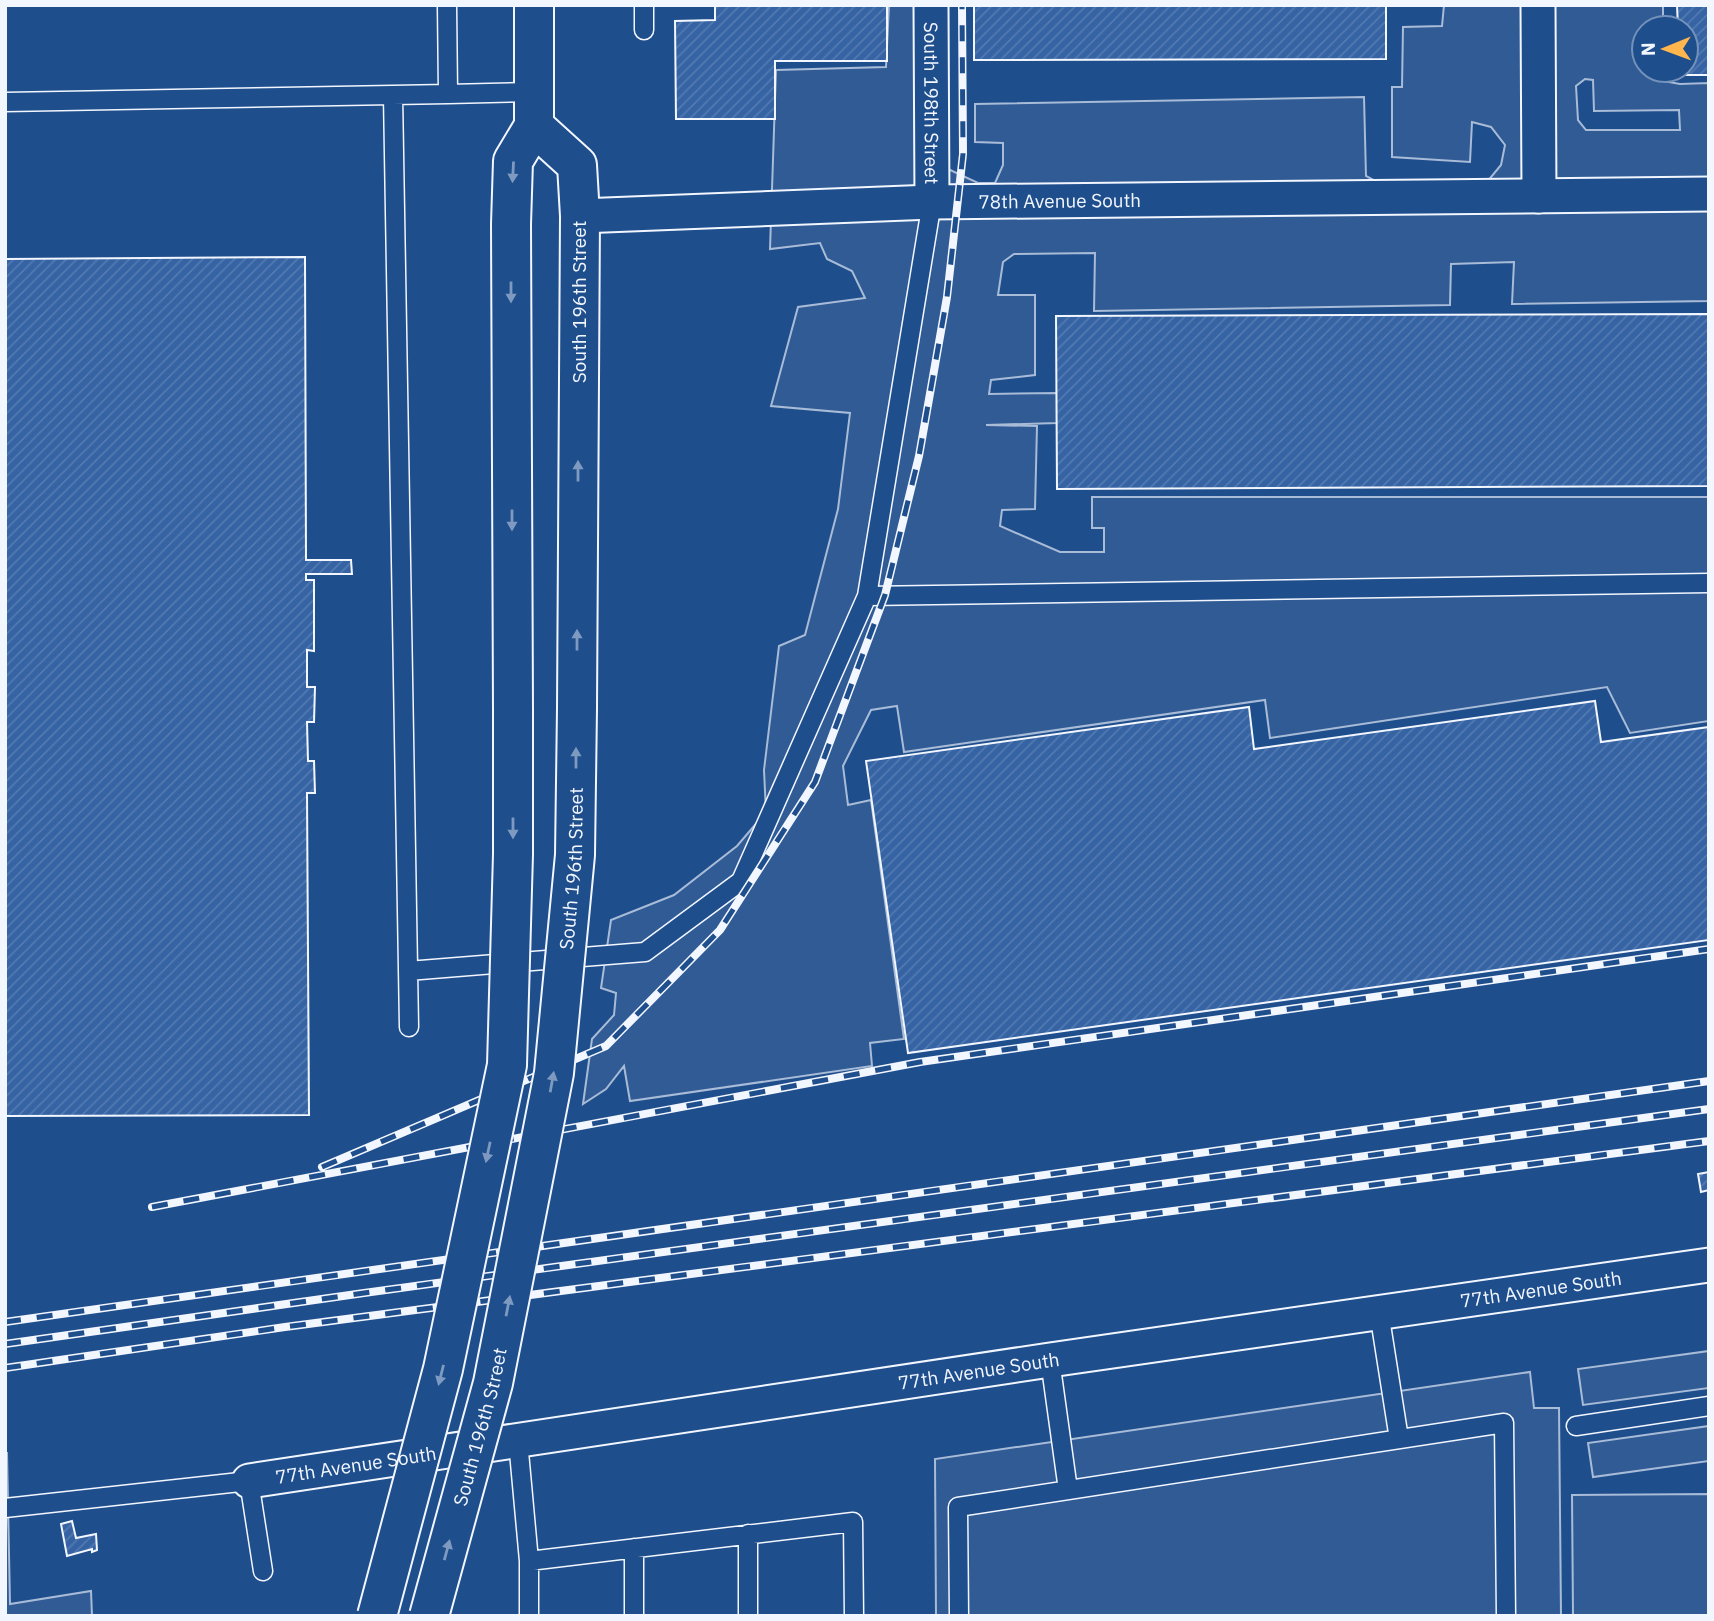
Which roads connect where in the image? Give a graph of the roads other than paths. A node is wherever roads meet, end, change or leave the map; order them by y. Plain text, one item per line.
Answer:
1 (447, 5) edge
2 (534, 5) edge
3 (644, 5) edge
4 (932, 5) edge
5 (1538, 5) edge
6 (644, 30) dead end
7 (448, 94) junction
8 (393, 95) junction
9 (5, 102) edge
10 (534, 109) junction
11 (1709, 194) edge
12 (1539, 196) junction
13 (932, 202) junction
14 (580, 216) junction
15 (1709, 583) edge
16 (867, 596) junction
17 (408, 971) junction
18 (409, 1027) dead end
19 (1709, 1265) edge
20 (1379, 1312) junction
21 (1050, 1360) junction
22 (1709, 1406) edge
23 (1576, 1426) dead end
24 (1399, 1439) junction
25 (518, 1441) junction
26 (249, 1481) junction
27 (1068, 1490) junction
28 (5, 1508) edge
29 (748, 1534) junction
30 (634, 1548) junction
31 (529, 1561) junction
32 (263, 1571) dead end
33 (377, 1616) edge
34 (429, 1616) edge
35 (528, 1616) edge
36 (634, 1616) edge
37 (748, 1616) edge
38 (854, 1616) edge
39 (959, 1616) edge
40 (1506, 1616) edge

1 - 7 lane
2 - 10 main road
3 - 6 lane
4 - 13 street, South 198th Street
5 - 12 street
7 - 8 lane
7 - 10 lane
8 - 9 lane
8 - 17 lane
10 - 14 main road, South 196th Street
10 -> 33 main road, bridge
11 - 12 street, 78th Avenue South
12 - 13 street, 78th Avenue South
13 - 14 street, 78th Avenue South
13 - 16 lane
34 -> 14 main road, South 196th Street, bridge
15 - 16 lane
16 - 17 lane
17 - 18 lane
19 - 20 street, 77th Avenue South
20 - 21 street, 77th Avenue South
20 - 24 lane
21 - 25 street, 77th Avenue South
21 - 27 lane
22 - 23 lane
24 - 27 lane
24 - 40 lane
25 - 26 street, 77th Avenue South
25 - 31 lane
26 - 28 lane
26 - 32 lane
27 - 39 lane
29 - 30 lane
29 - 37 lane
29 - 38 lane
30 - 31 lane
30 - 36 lane
31 - 35 lane

